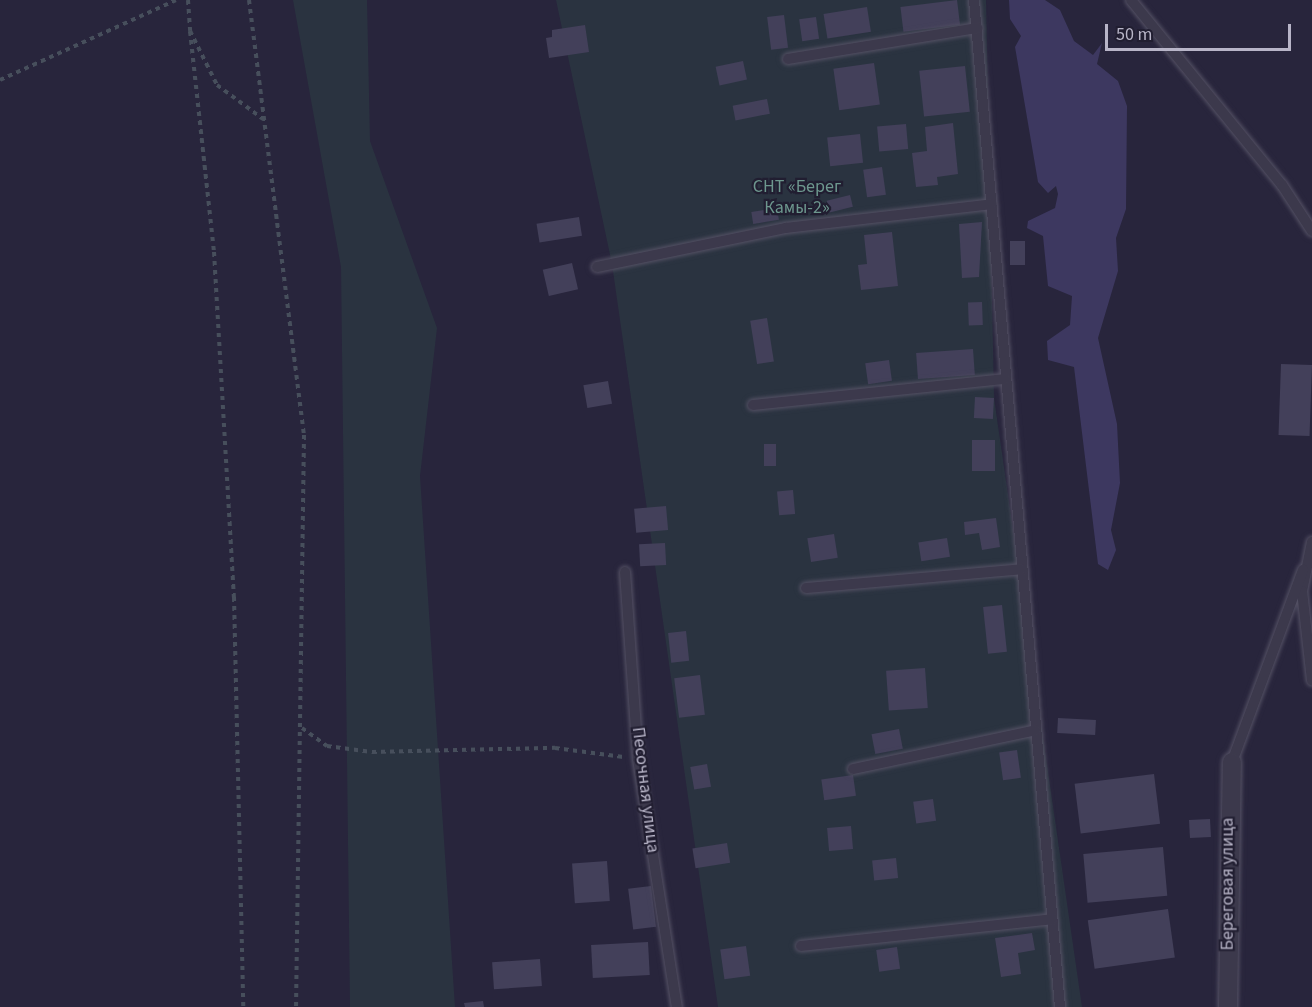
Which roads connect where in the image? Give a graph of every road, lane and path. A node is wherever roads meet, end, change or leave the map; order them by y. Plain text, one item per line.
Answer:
1 (176, 0) edge
2 (188, 0) edge
3 (249, 0) edge
4 (974, 0) edge
5 (1131, 0) edge
6 (976, 28) junction
7 (190, 31) junction
8 (788, 59) dead end
9 (0, 80) edge
10 (264, 119) junction
11 (992, 204) junction
12 (1312, 231) edge
13 (597, 267) dead end
14 (1006, 380) junction
15 (753, 405) dead end
16 (1312, 542) edge
17 (1022, 569) junction
18 (1303, 570) junction
19 (625, 572) dead end
20 (806, 588) dead end
21 (1312, 680) edge
22 (302, 728) junction
23 (1036, 730) junction
24 (638, 759) junction
25 (1232, 762) joint
26 (853, 769) dead end
27 (1052, 919) junction
28 (801, 946) dead end
29 (243, 1007) edge
30 (297, 1007) edge
31 (677, 1007) edge
32 (1059, 1007) edge
33 (1228, 1007) edge

1 - 9 path
2 - 7 path
3 - 10 path
4 - 6 lane
5 - 12 lane
6 - 8 lane
6 - 11 lane
7 - 10 path
7 - 29 path
10 - 22 path
11 - 13 lane
11 - 14 lane
14 - 15 lane
14 - 17 lane
16 - 18 lane
17 - 20 lane
17 - 23 lane
18 - 21 lane
18 - 25 lane
19 - 24 lane, Песочная улица
22 - 24 path
22 - 30 path
23 - 26 lane
23 - 27 lane
24 - 31 lane, Песочная улица
25 - 33 street, Береговая улица
27 - 28 lane
27 - 32 lane

